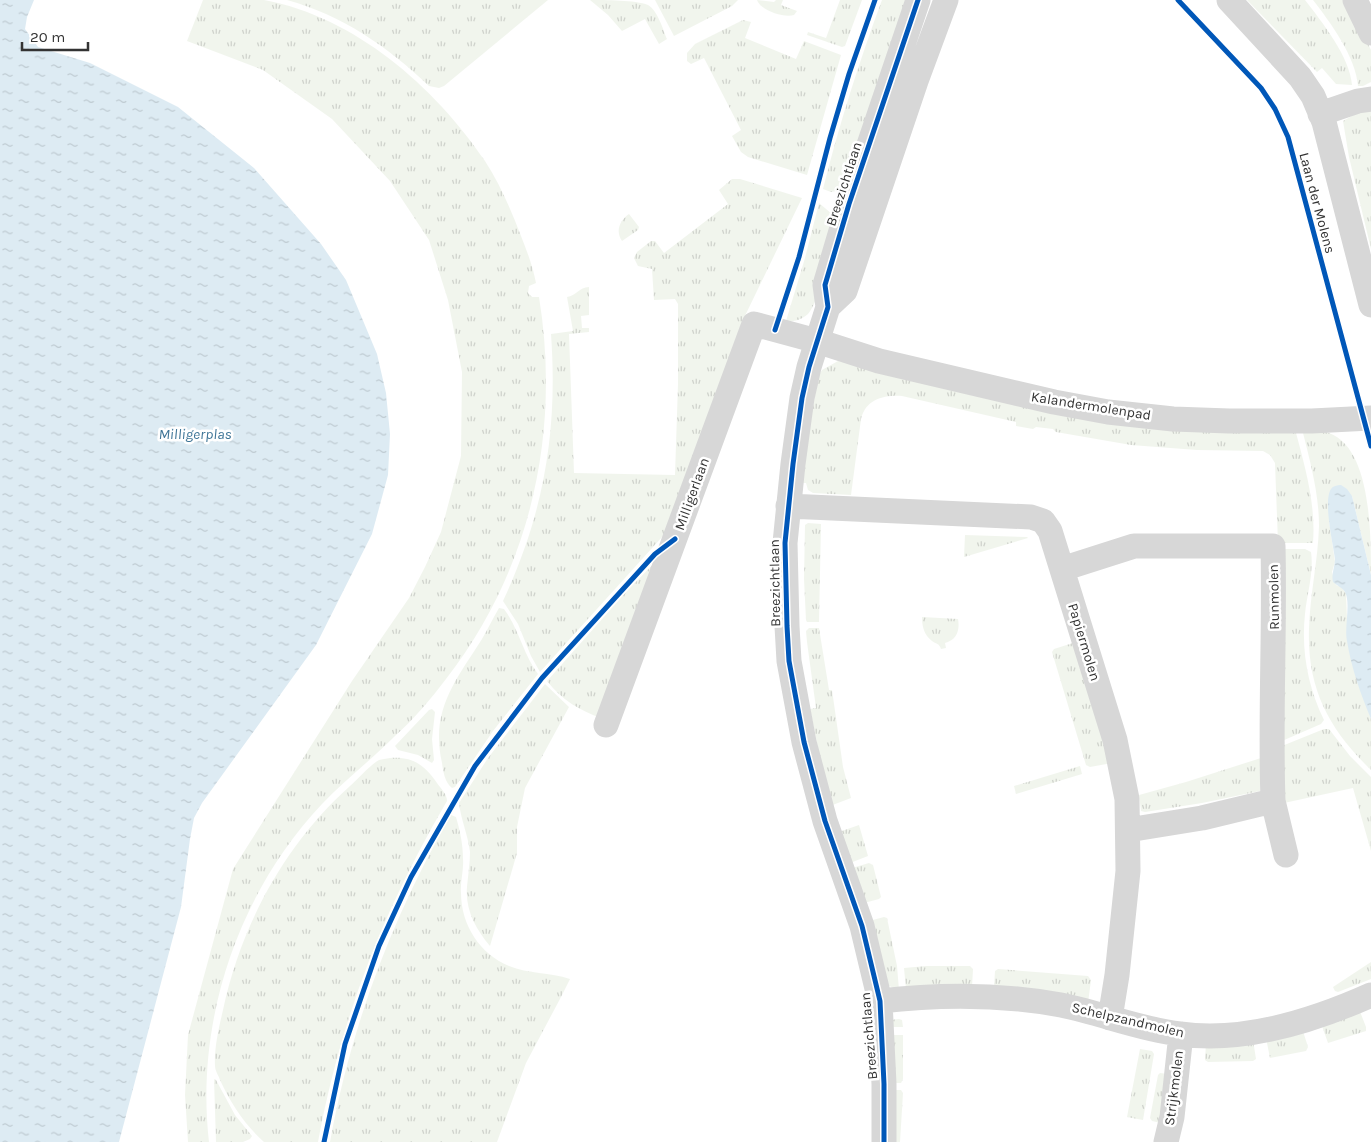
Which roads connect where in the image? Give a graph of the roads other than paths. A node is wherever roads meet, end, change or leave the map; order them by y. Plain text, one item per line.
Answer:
1 (918, 0) edge
2 (946, 0) edge
3 (1229, 0) edge
4 (1355, 0) edge
5 (1371, 33) edge
6 (1371, 99) edge
7 (1320, 114) junction
8 (1371, 305) edge
9 (828, 307) junction
10 (817, 341) junction
11 (1371, 418) edge
12 (788, 506) junction
13 (1062, 569) junction
14 (606, 725) dead end
15 (1273, 802) junction
16 (1128, 830) junction
17 (1286, 855) dead end
18 (1371, 995) edge
19 (880, 1001) junction
20 (1110, 1018) junction
21 (1180, 1034) junction
22 (884, 1142) edge
23 (1166, 1142) edge

1 - 9 street, Breezichtlaan
2 - 9 street, Breezichtlaan
3 - 7 street, Laan der Molens
4 - 5 street
6 - 7 street
7 - 8 street, Laan der Molens
9 - 10 street, Breezichtlaan
10 - 11 street, Kalandermolenpad
10 - 12 street, Breezichtlaan
10 - 14 street, Milligerlaan
12 - 13 street, Papiermolen
12 - 19 street, Breezichtlaan
13 - 15 street, Runmolen
13 - 16 street, Papiermolen
15 - 16 street
15 - 17 street, Runmolen
16 - 20 street, Papiermolen
18 - 21 street, Schelpzandmolen
19 - 20 street, Schelpzandmolen
19 - 22 street, Breezichtlaan
20 - 21 street, Schelpzandmolen
21 - 23 street, Strijkmolen

